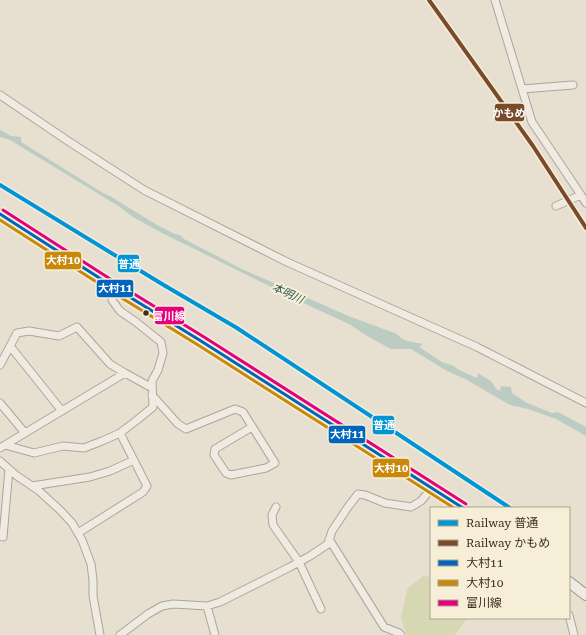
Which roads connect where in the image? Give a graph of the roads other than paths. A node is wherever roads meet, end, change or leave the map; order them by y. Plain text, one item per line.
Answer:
1 (495, 0) edge
2 (573, 85) dead end
3 (522, 89) junction
4 (0, 95) edge
5 (581, 195) junction
6 (586, 203) edge
7 (556, 206) dead end
8 (0, 214) edge
9 (115, 288) junction
10 (10, 346) junction
11 (0, 365) edge
12 (125, 373) junction
13 (152, 391) junction
14 (0, 403) edge
15 (586, 403) edge
16 (62, 411) junction
17 (252, 427) junction
18 (26, 433) junction
19 (120, 433) junction
20 (3, 447) edge
21 (134, 460) junction
22 (0, 461) edge
23 (9, 469) junction
24 (32, 486) junction
25 (432, 488) junction
26 (276, 507) dead end
27 (461, 507) edge
28 (78, 533) junction
29 (3, 538) dead end
30 (330, 539) junction
31 (299, 562) junction
32 (570, 583) edge
33 (586, 595) edge
34 (207, 606) junction
35 (322, 609) dead end
36 (570, 618) edge
37 (100, 635) edge
38 (120, 635) edge
39 (215, 635) edge
40 (401, 635) edge
41 (574, 635) edge

1 - 3 street
2 - 3 street
3 - 5 street
4 - 15 street
5 - 6 street
5 - 7 street
8 - 9 street
9 - 13 street
9 - 25 street
10 - 11 street
10 - 12 street
10 - 16 street
12 - 13 street
12 - 16 street
13 - 17 street
13 - 19 street
14 - 18 street
16 - 18 street
17 - 17 street
18 - 20 street
19 - 20 street
19 - 21 street
21 - 24 street
21 - 28 street
22 - 23 street
23 - 24 street
23 - 29 street
24 - 28 street
25 - 27 street
25 - 30 street
26 - 31 street
28 - 37 street
30 - 31 street
30 - 40 street
31 - 34 street
31 - 35 street
32 - 33 street
34 - 38 street
34 - 39 street
36 - 41 street

